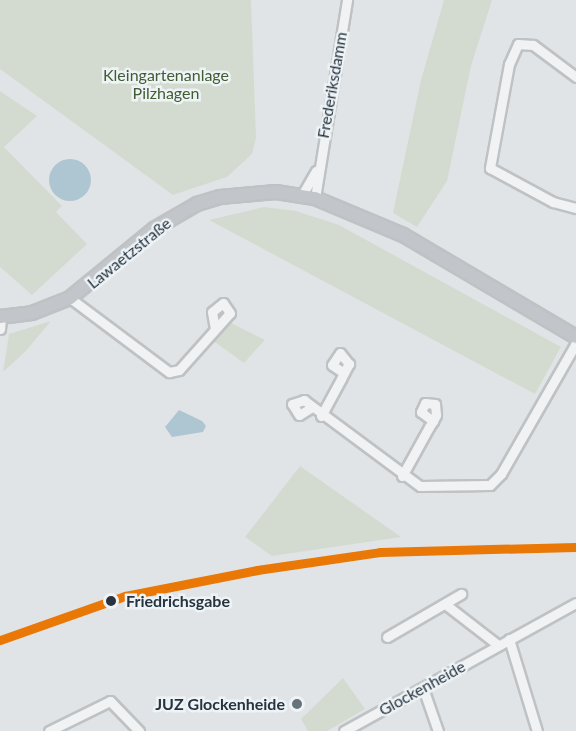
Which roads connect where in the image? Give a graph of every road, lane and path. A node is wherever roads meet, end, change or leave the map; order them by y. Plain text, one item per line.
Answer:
1 (347, 0) edge
2 (576, 77) edge
3 (317, 169) junction
4 (302, 195) junction
5 (315, 198) junction
6 (576, 208) edge
7 (70, 298) junction
8 (0, 321) edge
9 (215, 329) dead end
10 (576, 338) edge
11 (576, 343) edge
12 (344, 373) dead end
13 (312, 407) dead end
14 (321, 416) junction
15 (433, 421) dead end
16 (402, 476) junction
17 (461, 594) dead end
18 (576, 603) edge
19 (446, 604) junction
20 (387, 636) dead end
21 (509, 639) junction
22 (498, 645) junction
23 (423, 688) junction
24 (49, 731) edge
25 (140, 731) edge
26 (344, 731) edge
27 (438, 731) edge
28 (537, 731) edge

1 - 3 street, Frederiksdamm
2 - 6 street
3 - 4 street, Frederiksdamm
3 - 5 street, Frederiksdamm
4 - 5 street, Lawaetzstraße
4 - 7 street, Lawaetzstraße
5 - 10 street, Lawaetzstraße
7 - 8 street, Lawaetzstraße
7 - 9 street, Lawaetzstraße
11 - 16 street
12 - 14 street
13 - 14 street
14 - 16 street
15 - 16 street
17 - 19 street
18 - 21 street, Glockenheide
19 - 20 street
19 - 22 street
21 - 22 street, Glockenheide
21 - 28 street
22 - 23 street, Glockenheide
23 - 26 street, Glockenheide
23 - 27 street
24 - 25 street

